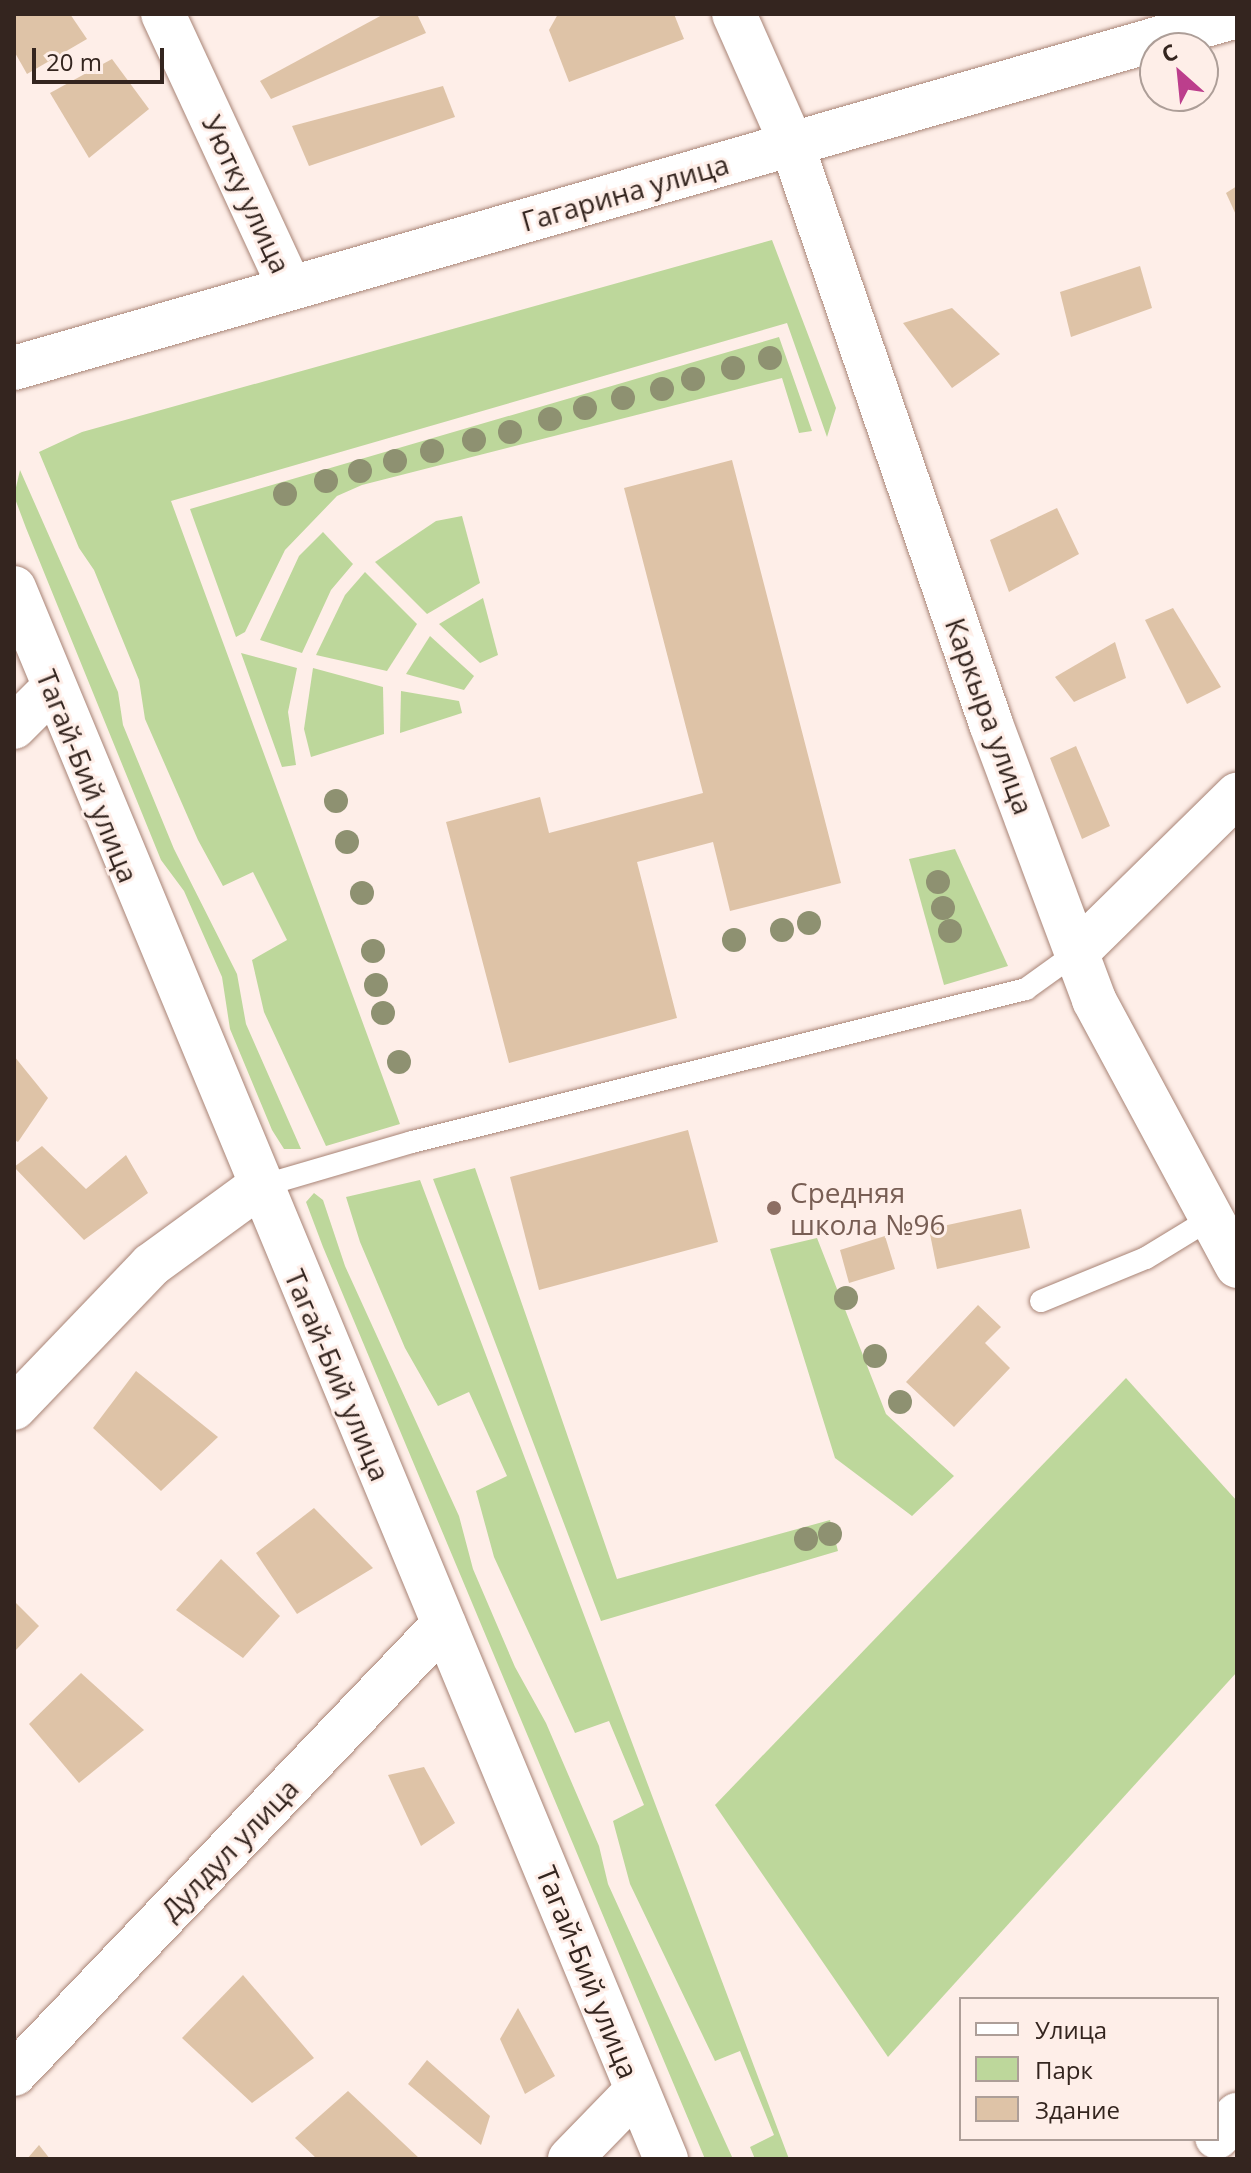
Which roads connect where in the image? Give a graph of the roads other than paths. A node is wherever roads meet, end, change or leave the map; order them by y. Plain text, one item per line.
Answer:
1 (163, 14) edge
2 (734, 14) edge
3 (1237, 16) edge
4 (792, 145) junction
5 (290, 287) junction
6 (14, 368) edge
7 (14, 588) edge
8 (52, 689) junction
9 (14, 727) edge
10 (1237, 795) edge
11 (1076, 953) junction
12 (258, 1187) junction
13 (1210, 1219) junction
14 (1237, 1266) edge
15 (1041, 1301) dead end
16 (14, 1408) edge
17 (444, 1624) junction
18 (14, 2074) edge
19 (637, 2090) junction
20 (1237, 2115) edge
21 (1219, 2135) edge
22 (1213, 2141) edge
23 (570, 2159) edge
24 (666, 2159) edge
25 (1196, 2159) edge

1 - 5 street, Уютку улица
2 - 4 street, Каркыра улица
3 - 4 street, Гагарина улица
4 - 5 street, Гагарина улица
4 - 11 street, Каркыра улица
5 - 6 street, Гагарина улица
7 - 8 street, Тагай-Бий улица
8 - 9 street
8 - 12 street, Тагай-Бий улица
10 - 11 street
11 - 12 lane
11 - 13 street, Каркыра улица
12 - 16 street
12 - 17 street, Тагай-Бий улица
13 - 14 street, Каркыра улица
13 - 15 lane
17 - 18 street, Дулдул улица
17 - 19 street, Тагай-Бий улица
19 - 23 street
19 - 24 street, Тагай-Бий улица
20 - 21 street
22 - 25 street

